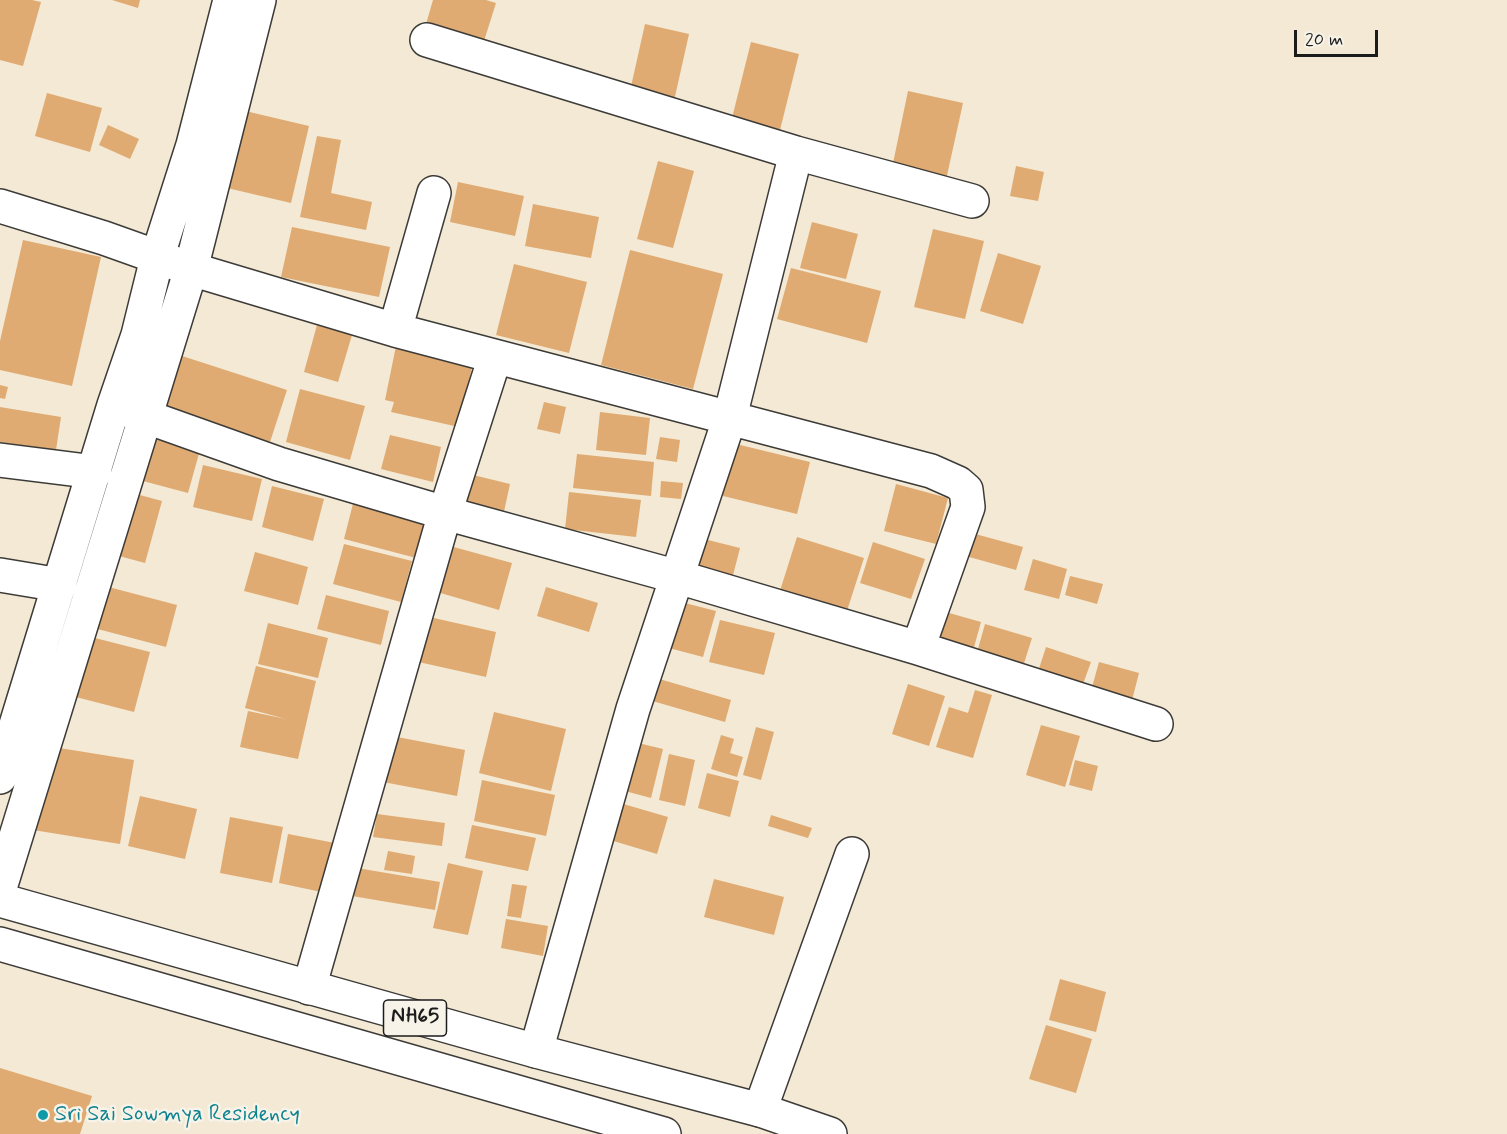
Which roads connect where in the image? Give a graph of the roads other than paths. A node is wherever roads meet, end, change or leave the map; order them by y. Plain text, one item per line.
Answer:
1 (230, 0) edge
2 (259, 0) edge
3 (427, 40) dead end
4 (796, 153) junction
5 (434, 193) dead end
6 (972, 201) dead end
7 (0, 206) edge
8 (157, 258) junction
9 (191, 269) junction
10 (395, 330) junction
11 (495, 357) junction
12 (114, 405) junction
13 (145, 416) junction
14 (729, 417) junction
15 (0, 459) edge
16 (95, 472) junction
17 (446, 513) junction
18 (0, 575) edge
19 (678, 577) junction
20 (60, 585) junction
21 (918, 648) junction
22 (1156, 724) dead end
23 (0, 777) edge
24 (852, 854) dead end
25 (0, 888) edge
26 (0, 900) edge
27 (0, 944) edge
28 (309, 988) junction
29 (536, 1052) junction
30 (760, 1110) junction
31 (664, 1134) edge
32 (830, 1134) edge

1 - 8 main road
2 - 9 main road
3 - 4 main road
4 - 6 main road
4 - 14 main road
5 - 10 main road
7 - 8 main road
8 - 9 main road
8 - 12 main road
9 - 10 main road
9 - 13 main road
10 - 11 main road
11 - 14 main road
11 - 17 main road
12 - 13 main road
12 - 16 main road
13 - 17 main road
13 - 25 main road
14 - 19 main road
14 - 21 main road
15 - 16 main road
16 - 20 main road
17 - 19 main road
17 - 28 main road
18 - 20 main road
19 - 21 main road
19 - 29 main road
20 - 23 main road
21 - 22 main road
24 - 30 main road
26 - 28 main road, NH65
27 - 31 main road, NH65
28 - 29 main road, NH65
29 - 30 main road, NH65
30 - 32 main road, NH65

